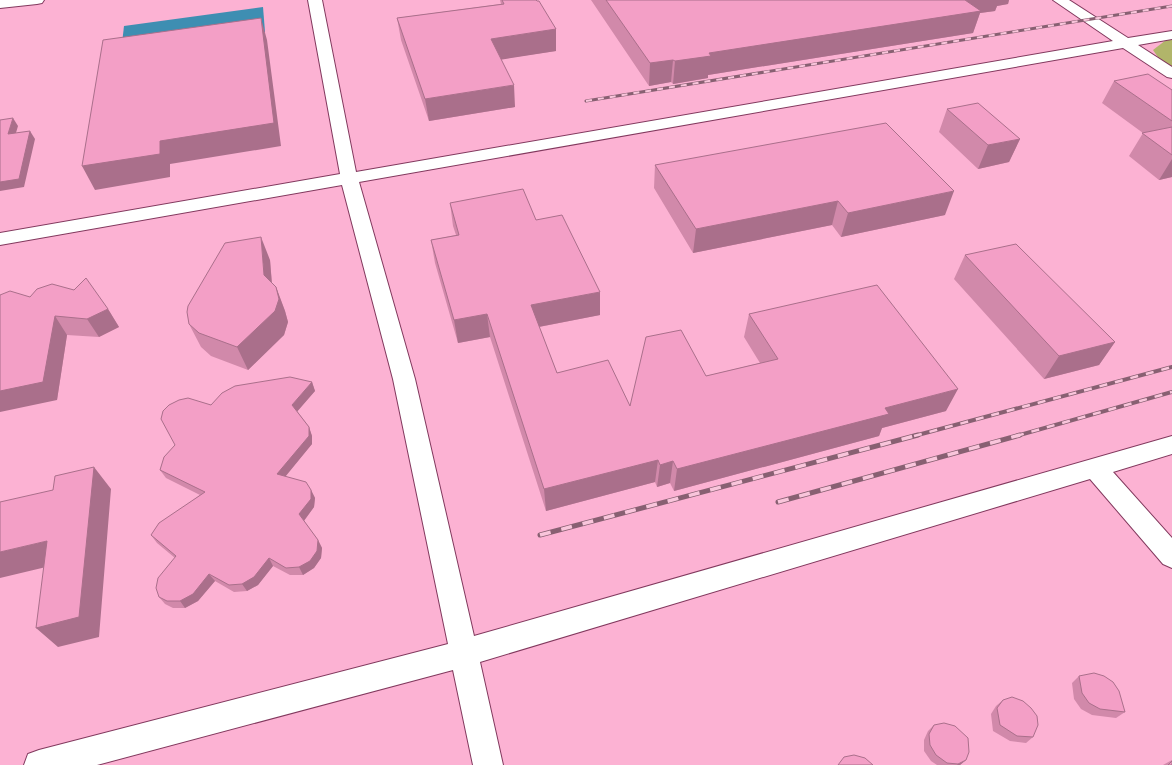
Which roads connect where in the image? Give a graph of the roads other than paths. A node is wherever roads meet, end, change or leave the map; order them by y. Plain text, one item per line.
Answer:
1 (37, 0) edge
2 (315, 0) edge
3 (1060, 0) edge
4 (0, 4) edge
5 (1172, 34) edge
6 (1125, 43) junction
7 (1172, 74) edge
8 (349, 179) junction
9 (0, 239) edge
10 (1172, 445) edge
11 (1095, 468) junction
12 (1172, 556) edge
13 (464, 653) junction
14 (39, 765) edge
15 (488, 765) edge

1 - 4 lane
2 - 8 lane
3 - 6 lane
5 - 6 lane
6 - 7 lane
6 - 8 lane
8 - 9 lane
8 - 13 lane
10 - 11 lane
11 - 12 lane
11 - 13 lane
13 - 14 lane
13 - 15 lane

